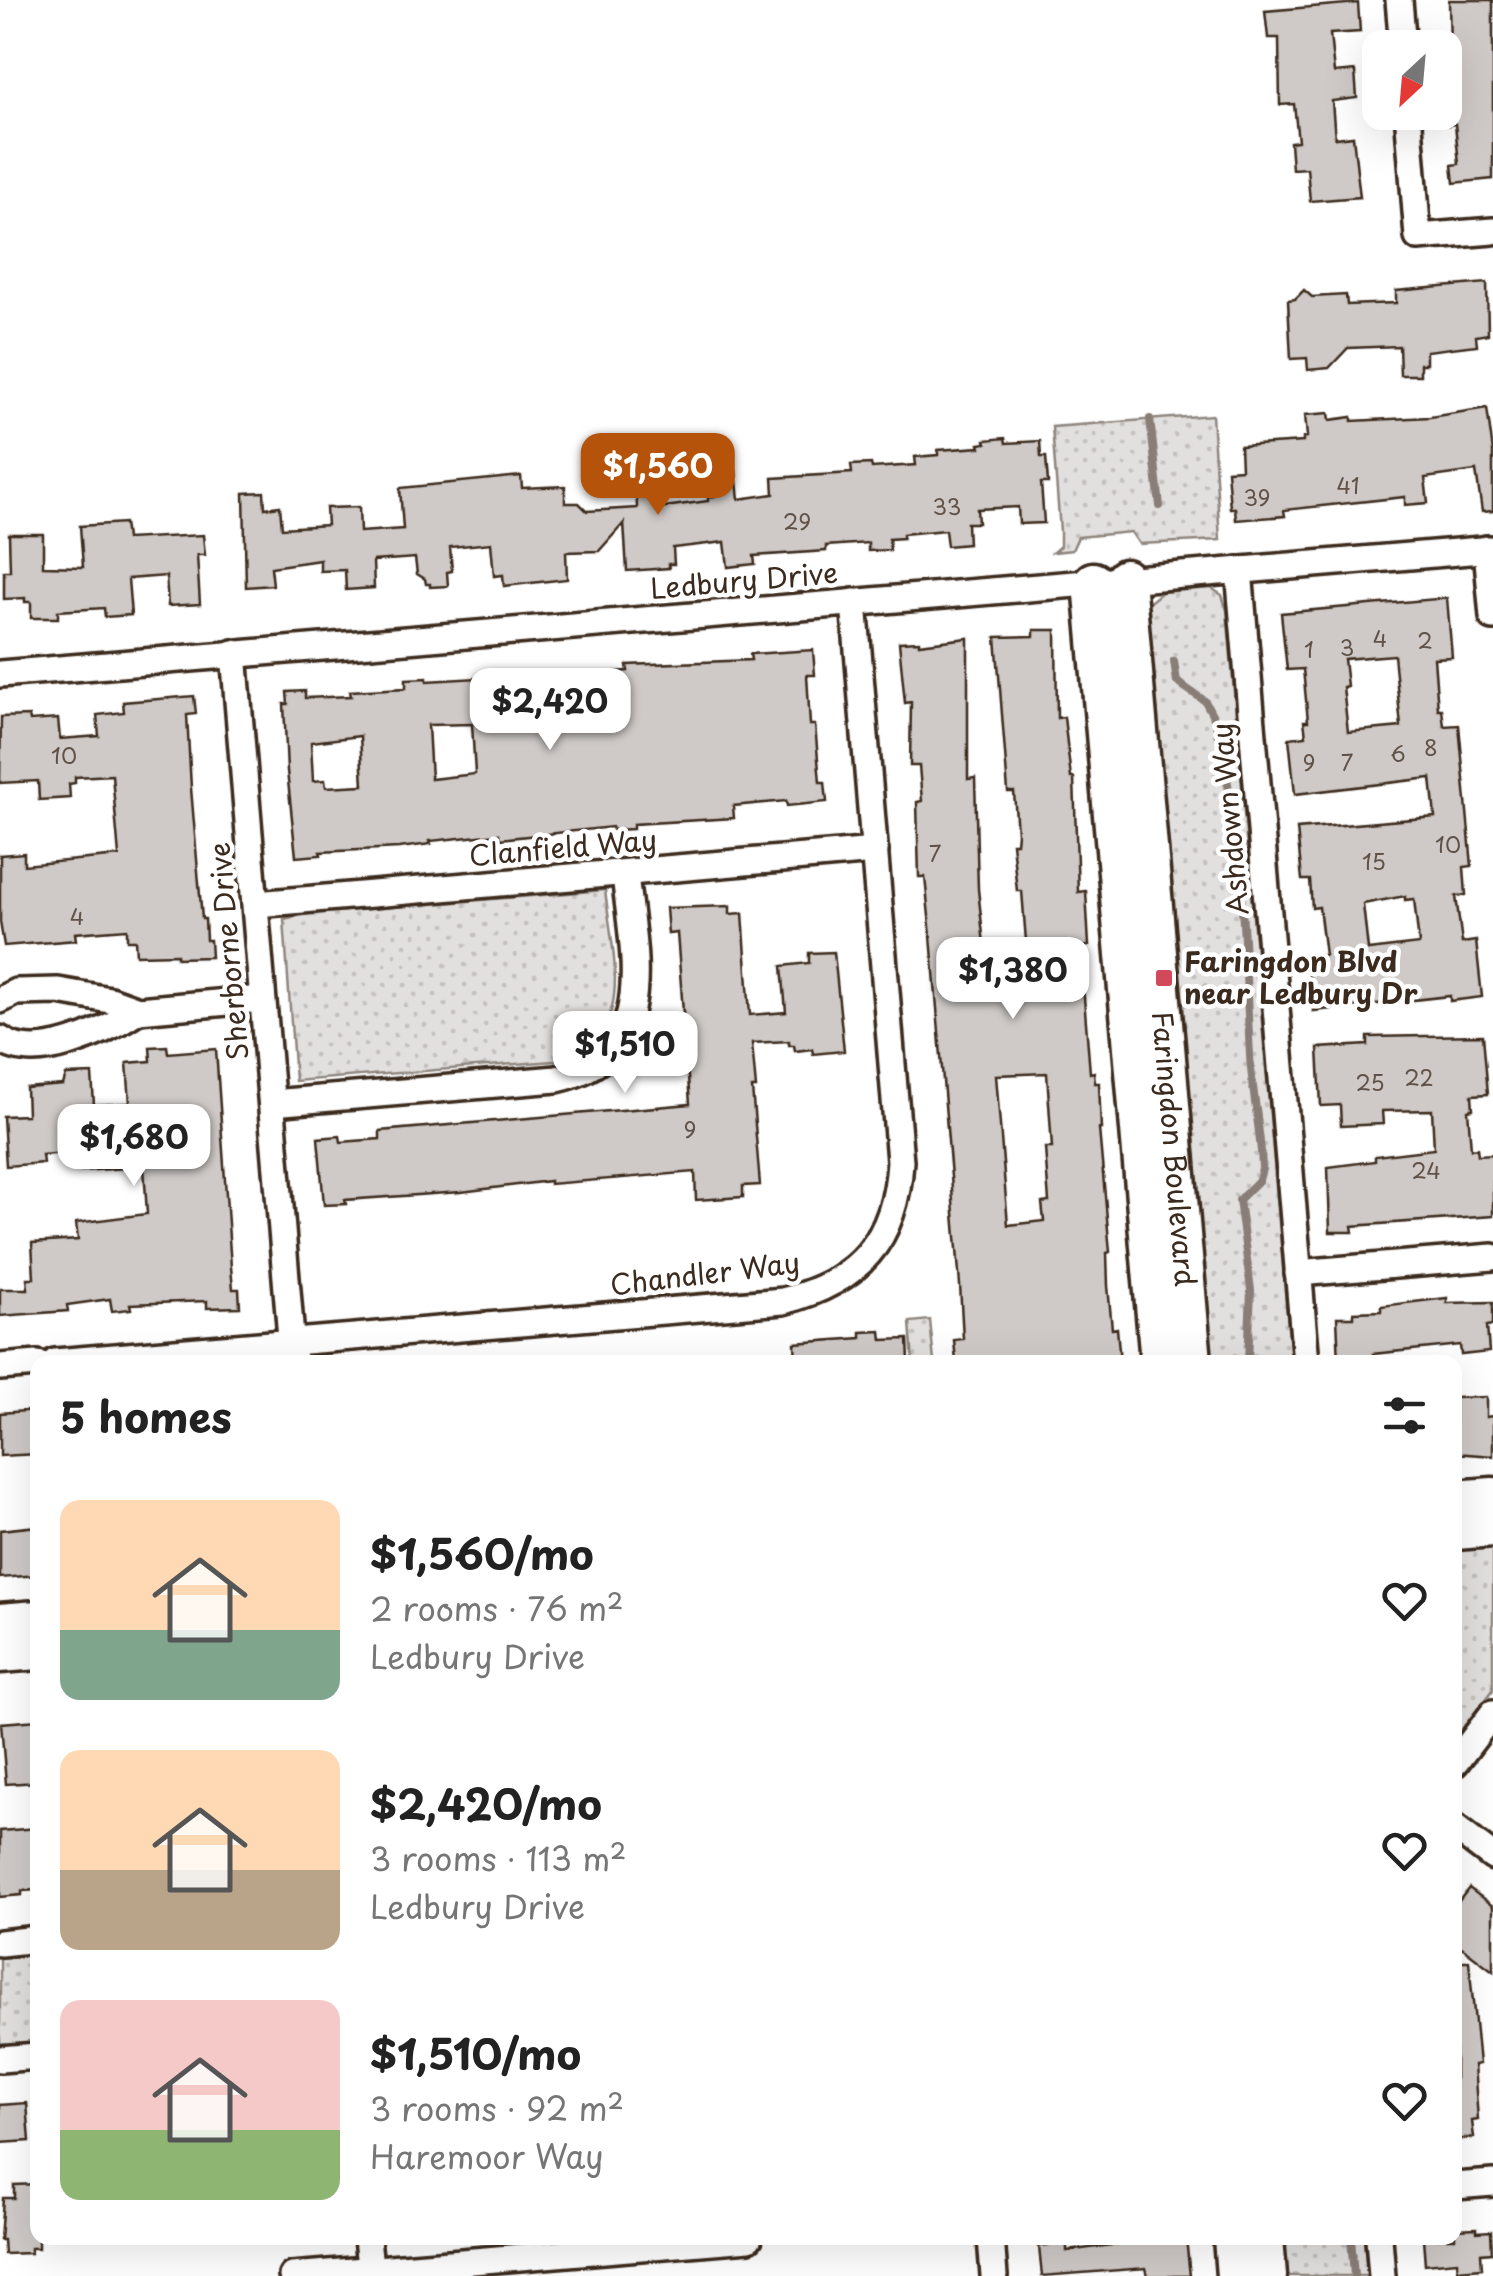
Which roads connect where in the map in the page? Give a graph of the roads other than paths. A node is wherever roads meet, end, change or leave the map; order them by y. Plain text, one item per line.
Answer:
1 (1399, 0) edge
2 (1402, 30) edge
3 (1409, 130) edge
4 (1493, 232) edge
5 (1490, 549) edge
6 (1239, 570) junction
7 (1109, 580) junction
8 (854, 602) junction
9 (1493, 617) edge
10 (234, 653) junction
11 (0, 674) edge
12 (875, 851) junction
13 (625, 873) junction
14 (256, 904) junction
15 (262, 999) junction
16 (0, 1000) edge
17 (138, 1010) junction
18 (0, 1040) edge
19 (1149, 1047) junction
20 (272, 1103) junction
21 (1493, 1256) edge
22 (1298, 1273) junction
23 (292, 1352) edge
24 (221, 1355) edge
25 (1160, 1355) edge
26 (1191, 1355) edge
27 (1305, 1355) edge
28 (30, 1365) edge
29 (0, 1367) edge
30 (1493, 1497) edge
31 (1462, 1499) edge
32 (1493, 1527) edge
33 (1462, 1529) edge
34 (30, 1621) edge
35 (0, 1623) edge
36 (30, 1651) edge
37 (0, 1654) edge
38 (1493, 1713) edge
39 (1462, 1753) edge
40 (1462, 1833) edge
41 (1493, 1857) edge
42 (30, 1940) edge
43 (0, 1942) edge
44 (30, 2057) edge
45 (0, 2059) edge
46 (1493, 2183) edge
47 (1462, 2185) edge
48 (368, 2245) edge
49 (673, 2245) edge
50 (992, 2245) edge
51 (1234, 2245) edge
52 (1265, 2245) edge
53 (1380, 2245) edge
54 (370, 2273) edge
55 (292, 2276) edge
56 (994, 2276) edge
57 (1236, 2276) edge
58 (1267, 2276) edge
59 (1382, 2276) edge

1 - 2 street
3 - 4 street
5 - 6 street, Ledbury Drive
5 - 9 street
6 - 7 street, Ledbury Drive
6 - 22 street, Ashdown Way
7 - 8 street, Ledbury Drive
7 - 19 street, Faringdon Boulevard
8 - 10 street, Ledbury Drive
8 - 12 street, Chandler Way
10 - 11 street, Ledbury Drive
10 - 14 street, Sherborne Drive
12 - 13 street, Clanfield Way
12 - 23 street, Chandler Way
13 - 14 street, Clanfield Way
13 - 20 street
14 - 15 street, Sherborne Drive
15 - 17 street
15 - 20 street, Sherborne Drive
16 - 17 street
17 - 18 street
19 - 25 street, Faringdon Boulevard
19 - 26 street, Faringdon Boulevard
20 - 23 street, Sherborne Drive
21 - 22 street
22 - 27 street, Ashdown Way
23 - 24 street, Chandler Way
28 - 29 street
30 - 31 street
32 - 33 street
34 - 35 street
36 - 37 street
38 - 39 street
40 - 41 street
42 - 43 street
44 - 45 street
46 - 47 street
48 - 54 street
49 - 54 street
50 - 56 street
51 - 57 street
52 - 58 street
53 - 59 street
54 - 55 street

